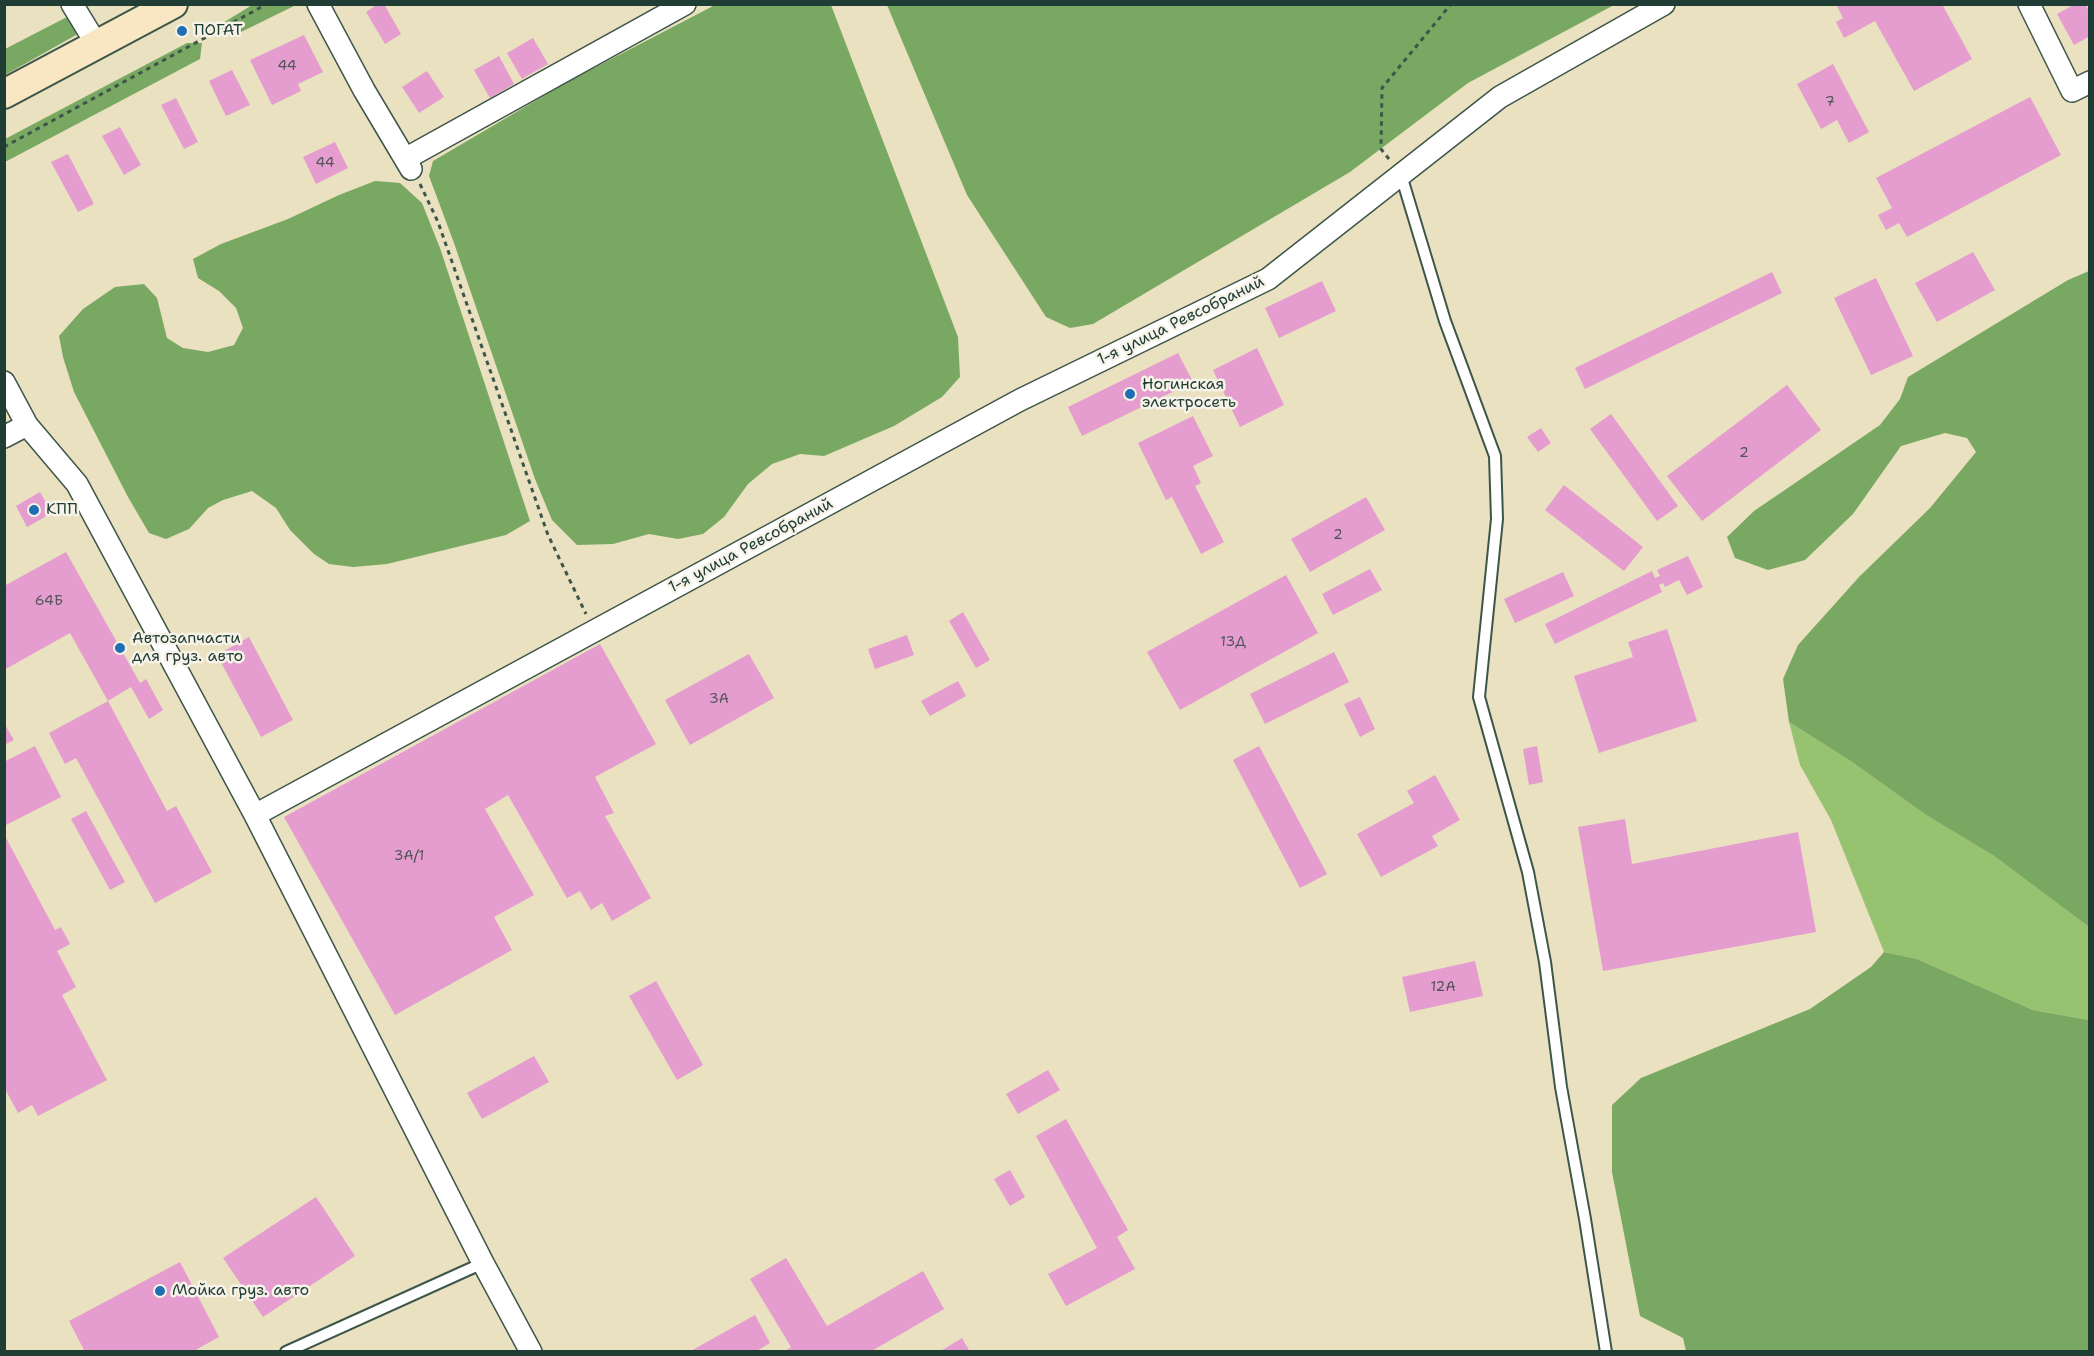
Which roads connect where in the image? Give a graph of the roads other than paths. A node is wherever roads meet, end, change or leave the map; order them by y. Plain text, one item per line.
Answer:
1 (72, 4) edge
2 (173, 4) edge
3 (318, 4) edge
4 (686, 4) edge
5 (1664, 4) edge
6 (2029, 4) edge
7 (97, 45) junction
8 (2090, 82) edge
9 (4, 94) edge
10 (1401, 175) junction
11 (4, 382) edge
12 (27, 425) junction
13 (4, 437) edge
14 (255, 815) junction
15 (483, 1263) junction
16 (286, 1352) edge
17 (531, 1352) edge
18 (1606, 1352) edge

1 - 7 street
2 - 7 main road
3 - 4 street
5 - 10 street, 1-я улица Ревсобраний
6 - 8 street
7 - 9 main road
10 - 14 street, 1-я улица Ревсобраний
10 - 18 lane
11 - 12 street
12 - 13 street
12 - 14 street
14 - 15 street
15 - 16 lane
15 - 17 street

